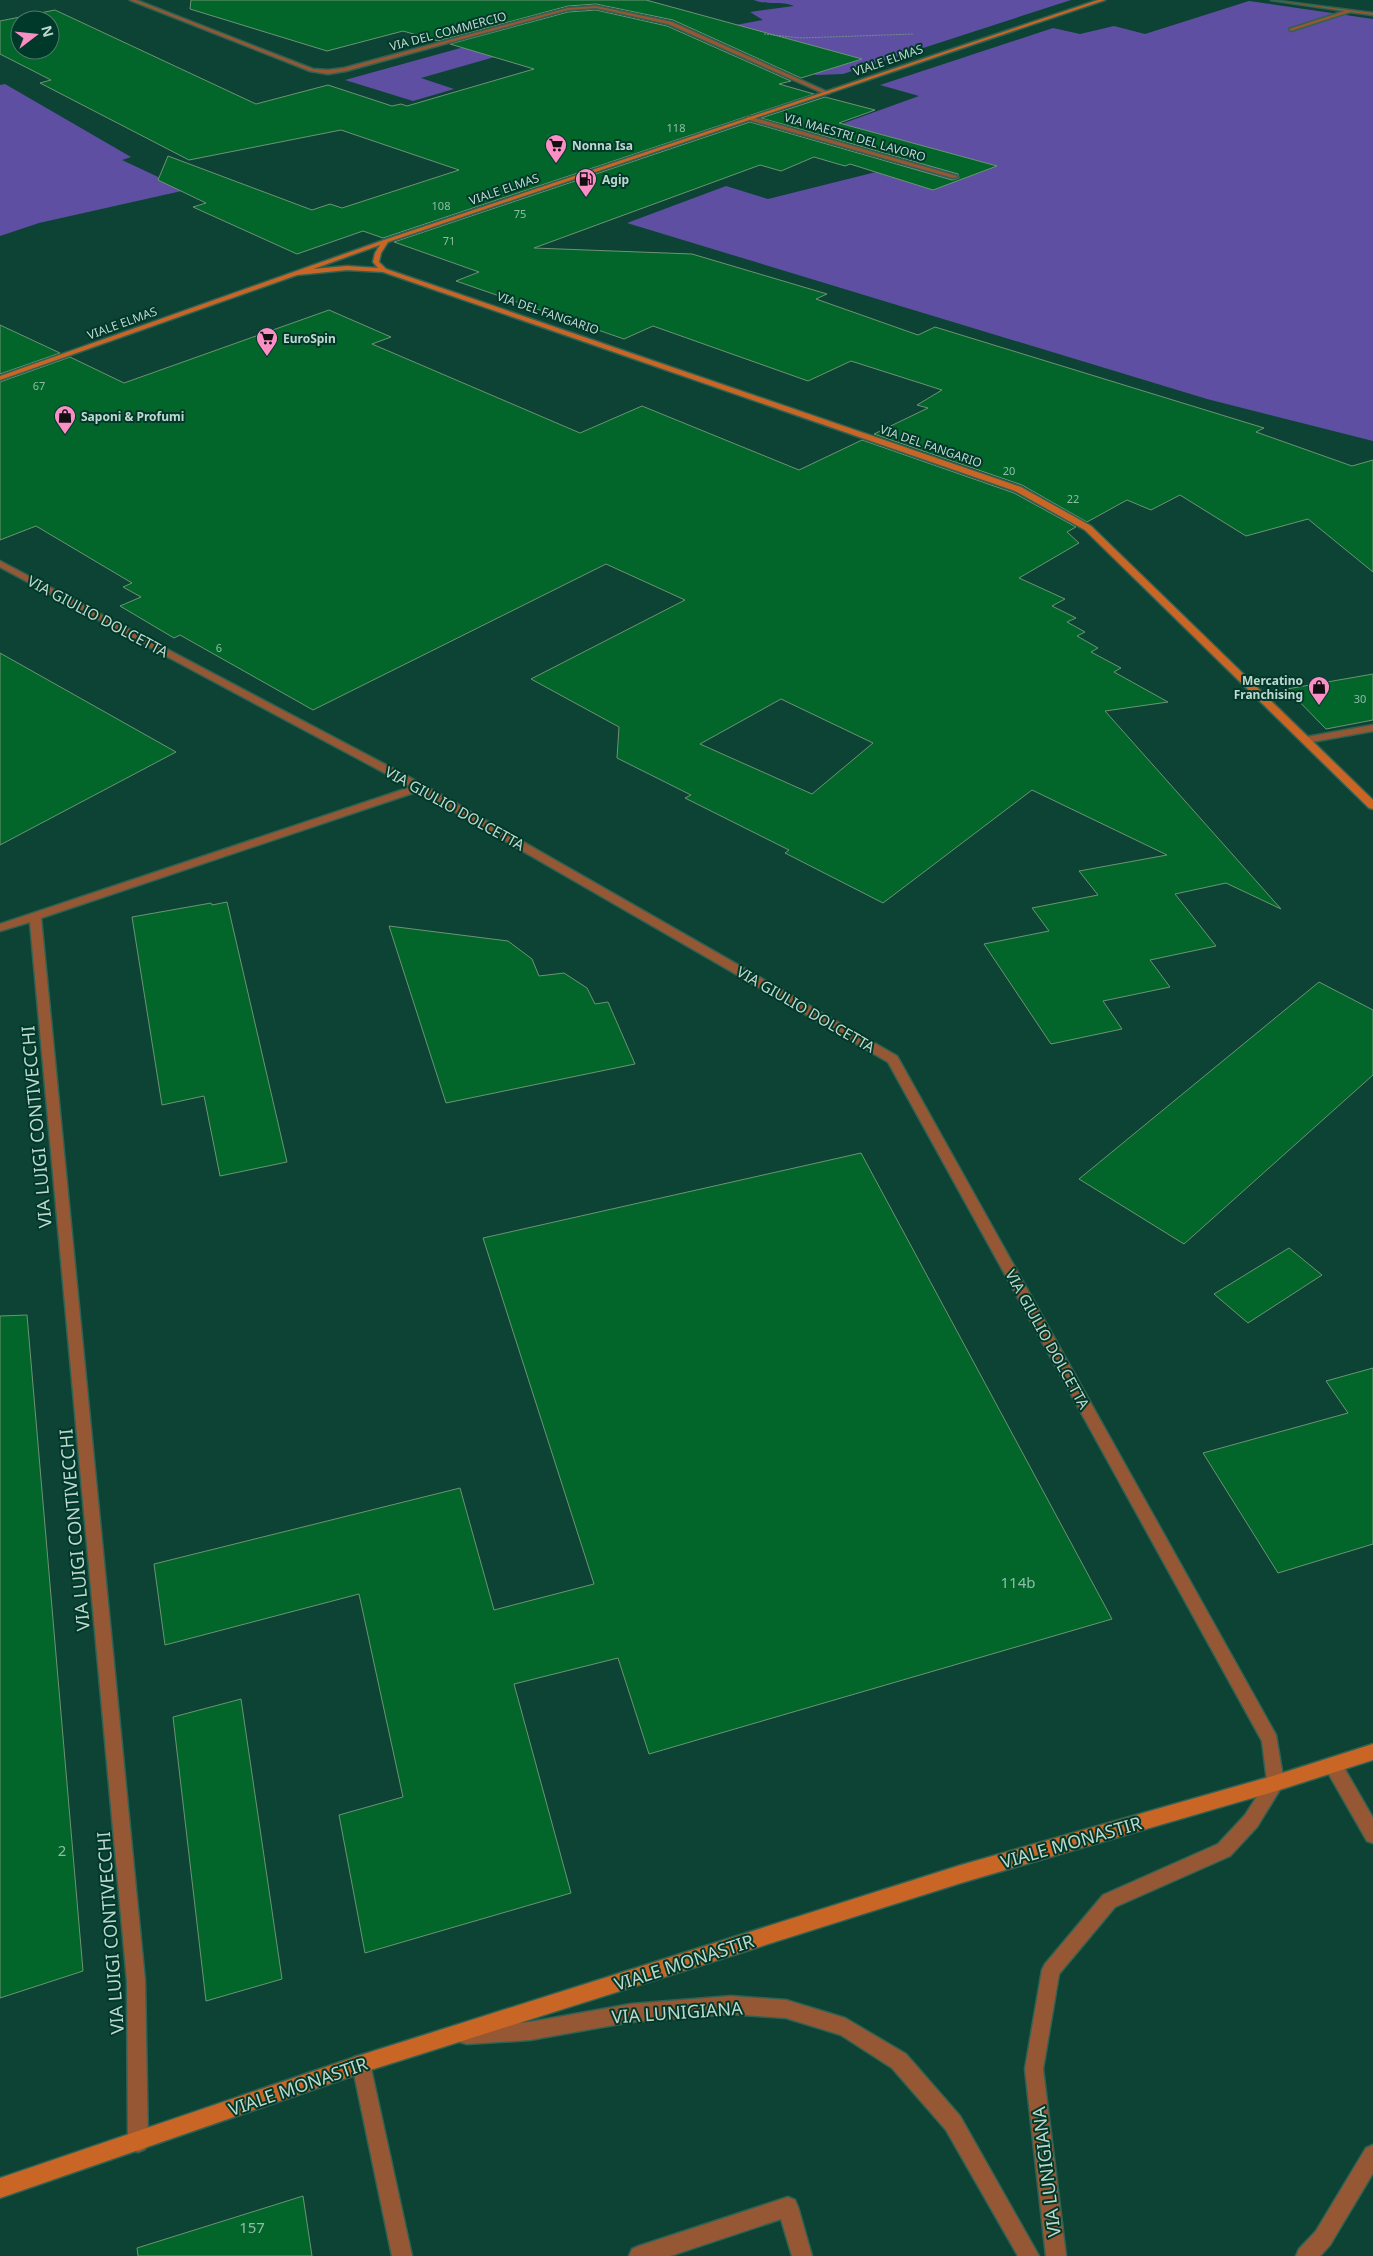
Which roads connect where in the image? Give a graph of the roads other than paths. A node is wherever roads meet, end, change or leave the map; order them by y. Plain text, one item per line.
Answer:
1 (132, 0) edge
2 (1103, 0) edge
3 (1273, 0) edge
4 (1353, 11) junction
5 (1373, 14) edge
6 (1291, 30) dead end
7 (826, 93) junction
8 (748, 118) junction
9 (955, 177) dead end
10 (386, 241) junction
11 (384, 270) junction
12 (294, 273) junction
13 (0, 378) edge
14 (0, 564) edge
15 (1373, 728) edge
16 (1306, 740) junction
17 (420, 787) junction
18 (1373, 806) edge
19 (35, 916) junction
20 (0, 928) edge
21 (1373, 1752) edge
22 (1333, 1764) junction
23 (1276, 1782) junction
24 (1373, 1835) edge
25 (449, 2036) junction
26 (361, 2064) junction
27 (138, 2142) junction
28 (1373, 2154) edge
29 (0, 2188) edge
30 (402, 2256) edge
31 (638, 2256) edge
32 (802, 2256) edge
33 (1029, 2256) edge
34 (1056, 2256) edge
35 (1306, 2256) edge

1 - 7 street, VIA DEL COMMERCIO
2 - 7 main road, VIALE ELMAS
3 - 4 street
4 - 5 street
4 - 6 street
7 - 8 main road, VIALE ELMAS
8 - 9 street, VIA MAESTRI DEL LAVORO
8 - 10 main road, VIALE ELMAS
10 - 11 main road
10 - 12 main road, VIALE ELMAS
11 - 12 main road, VIA DEL FANGARIO
11 - 16 main road, VIA DEL FANGARIO
12 - 13 main road, VIALE ELMAS
14 - 17 street, VIA GIULIO DOLCETTA
15 - 16 street
16 - 18 main road, VIA DEL FANGARIO
17 - 19 street
17 - 23 street, VIA GIULIO DOLCETTA
19 - 20 street
19 - 27 street, VIA LUIGI CONTIVECCHI
21 - 22 main road, VIALE MONASTIR
22 - 23 main road, VIALE MONASTIR
22 - 24 street
23 - 25 main road, VIALE MONASTIR
23 - 34 street, VIA LUNIGIANA
25 - 26 main road, VIALE MONASTIR
25 - 33 street, VIA LUNIGIANA
26 - 27 main road, VIALE MONASTIR
26 - 30 street
27 - 29 main road, VIALE MONASTIR
28 - 35 street
31 - 32 street

